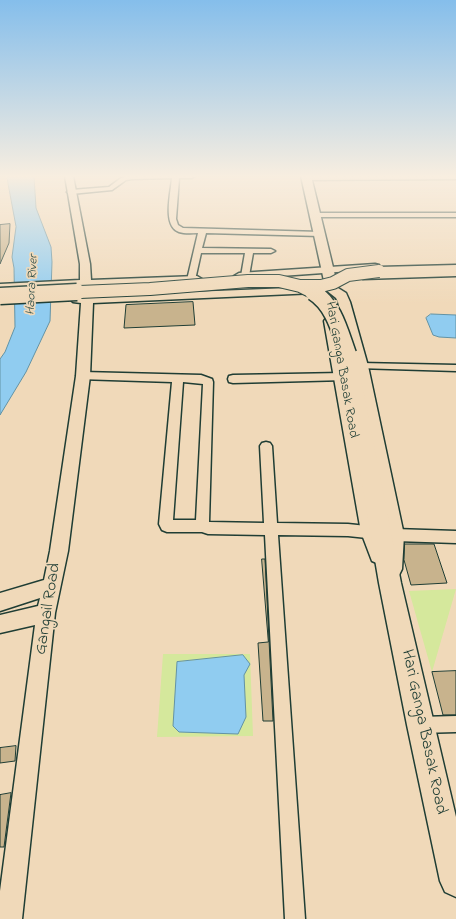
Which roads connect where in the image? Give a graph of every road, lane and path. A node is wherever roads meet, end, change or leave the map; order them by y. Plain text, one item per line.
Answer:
1 (77, 219) edge
2 (173, 219) edge
3 (317, 219) edge
4 (202, 232) junction
5 (320, 234) junction
6 (197, 250) junction
7 (249, 251) junction
8 (271, 251) dead end
9 (456, 264) edge
10 (456, 269) edge
11 (326, 270) junction
12 (379, 271) junction
13 (456, 273) edge
14 (246, 279) junction
15 (191, 280) junction
16 (86, 283) junction
17 (335, 285) junction
18 (300, 286) junction
19 (0, 287) edge
20 (0, 296) edge
21 (80, 300) junction
22 (0, 303) edge
23 (354, 360) junction
24 (456, 368) edge
25 (83, 376) junction
26 (178, 378) junction
27 (342, 378) junction
28 (233, 379) dead end
29 (266, 446) dead end
30 (202, 526) junction
31 (272, 528) junction
32 (382, 533) junction
33 (456, 537) edge
34 (51, 586) junction
35 (0, 602) edge
36 (46, 613) junction
37 (0, 624) edge
38 (456, 724) edge
39 (420, 726) junction
40 (8, 876) edge
41 (456, 881) edge
42 (10, 919) edge
43 (295, 919) edge

1 - 16 street, Gangail Road
2 - 4 street
3 - 5 main road
4 - 5 street
4 - 6 street
5 - 11 main road
6 - 7 street
6 - 15 street
7 - 8 street
7 - 14 street
9 - 11 street
10 - 12 main road
11 - 14 street
11 - 17 main road
12 - 14 main road, bridge
12 - 17 main road, bridge
13 - 17 street
14 - 15 street
14 - 18 main road, bridge
14 - 20 main road, bridge
15 - 16 street
16 - 19 street
16 - 21 street, Gangail Road
17 - 18 main road, bridge
17 - 21 street
17 - 23 main road, Hari Ganga Basak Road
17 - 27 main road, Hari Ganga Basak Road
18 - 23 main road, Hari Ganga Basak Road, bridge
21 - 22 street
21 - 25 street, Gangail Road
23 - 24 street
23 - 32 main road, Hari Ganga Basak Road
25 - 26 street
25 - 34 street, Gangail Road
26 - 30 street
26 - 30 street
27 - 28 street
27 - 32 main road, Hari Ganga Basak Road
29 - 31 street
30 - 31 street
31 - 32 street
31 - 43 street
32 - 33 street
32 - 39 main road, Hari Ganga Basak Road
34 - 35 street
34 - 36 street, Gangail Road
36 - 37 street
36 - 40 street, Gangail Road
38 - 39 street
39 - 41 main road, Hari Ganga Basak Road
40 - 42 street, Gangail Road

